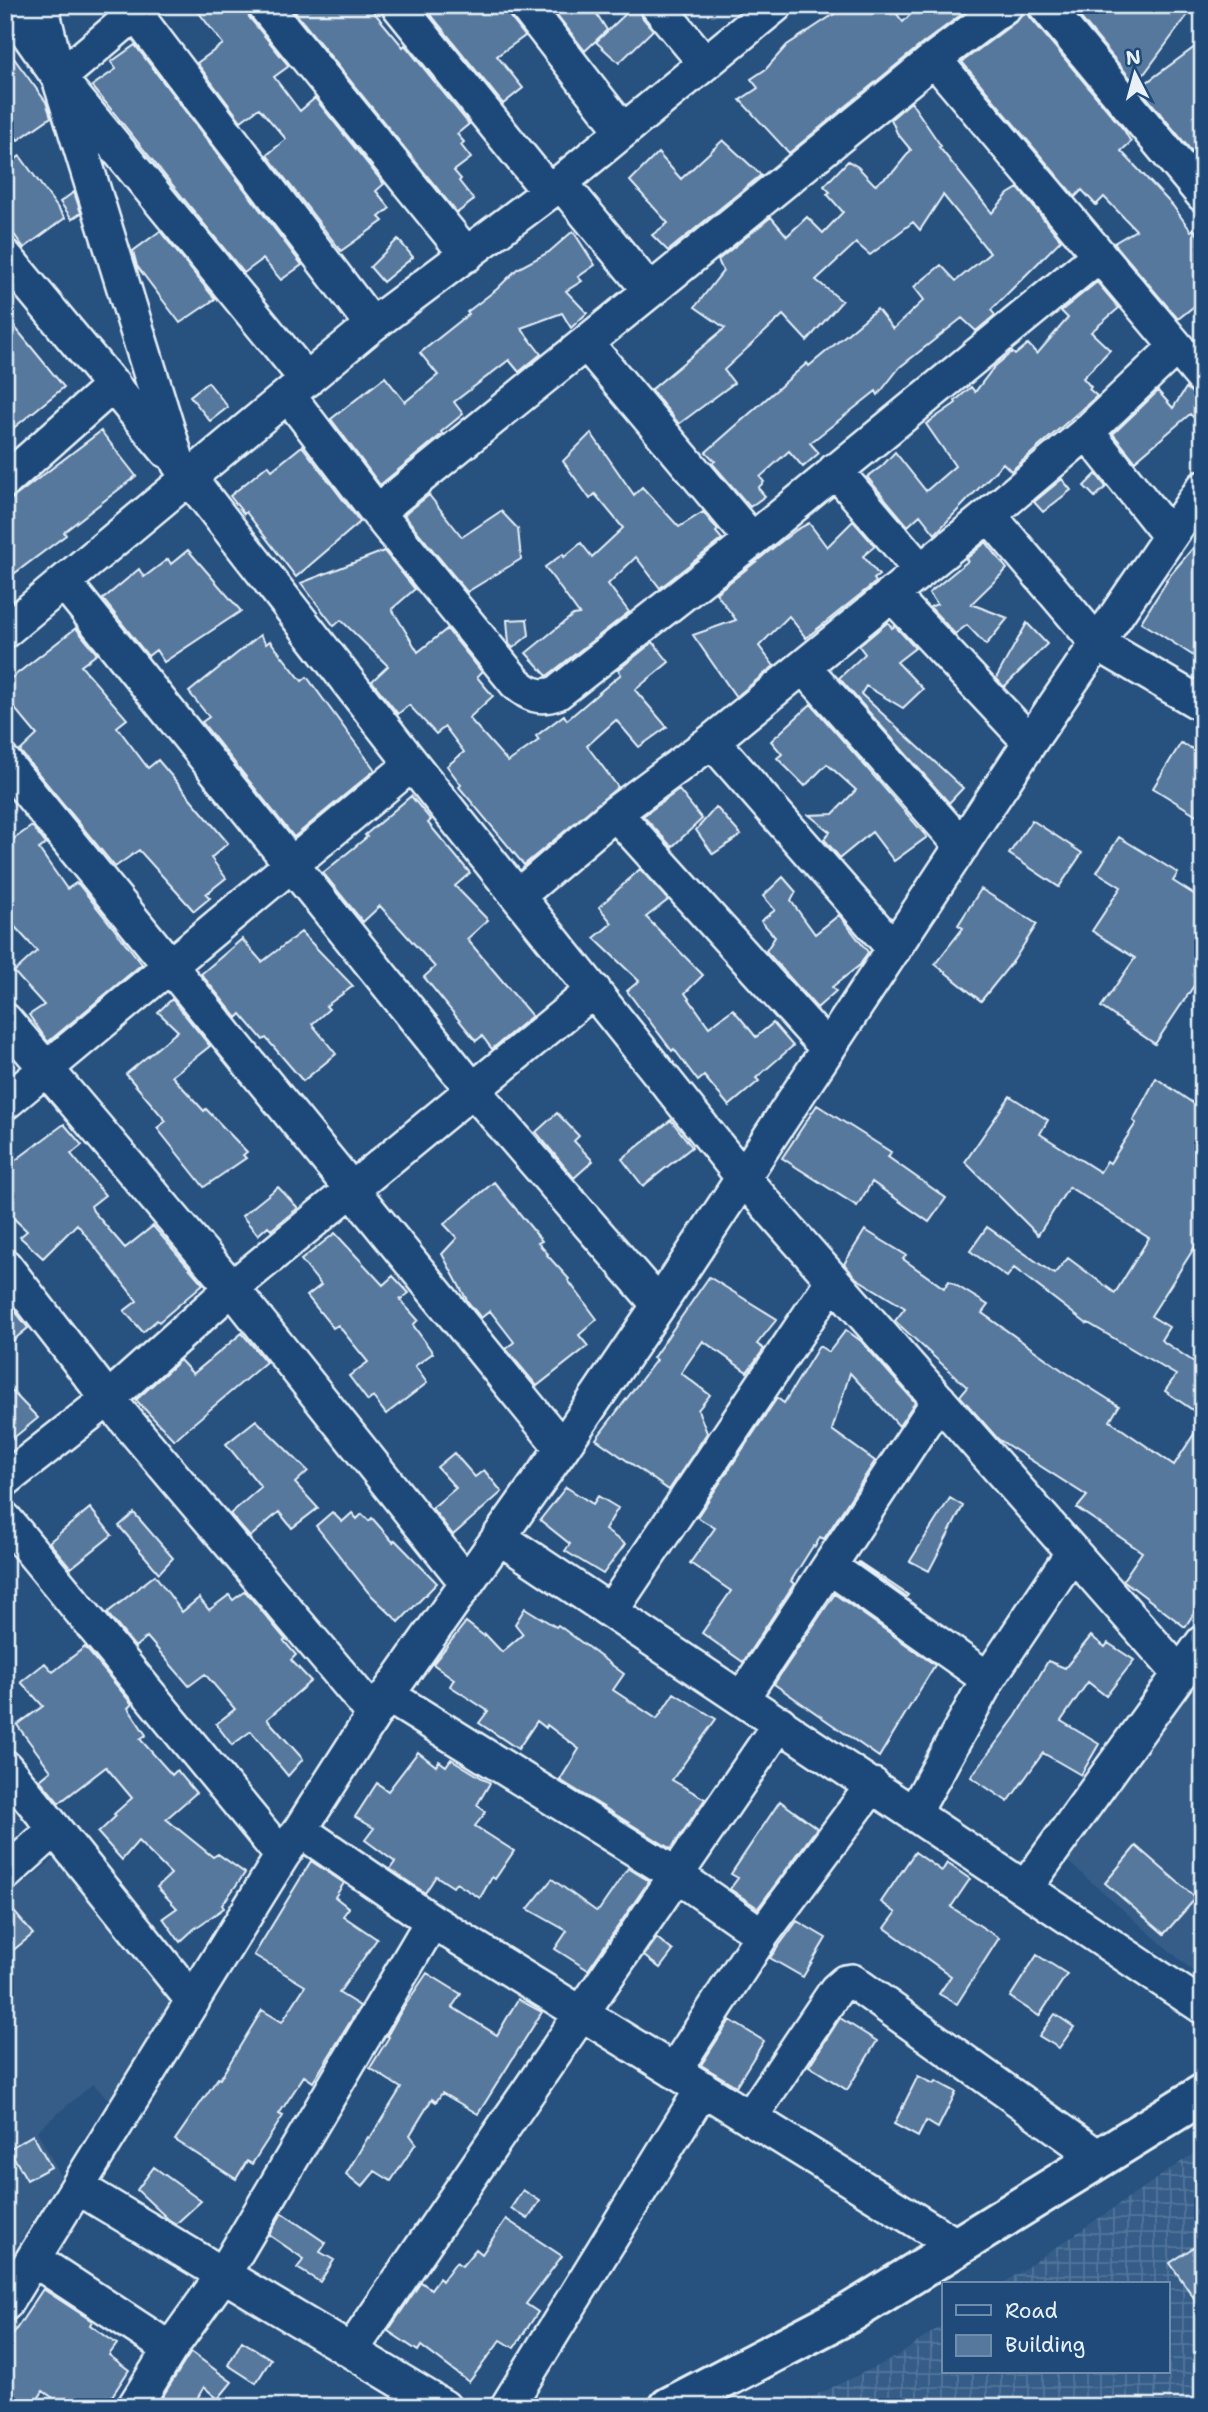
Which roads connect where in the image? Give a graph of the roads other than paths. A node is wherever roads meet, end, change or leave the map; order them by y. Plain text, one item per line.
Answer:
1 (8, 5) edge
2 (41, 5) edge
3 (264, 5) edge
4 (398, 5) edge
5 (525, 5) edge
6 (657, 5) edge
7 (776, 5) edge
8 (1006, 5) edge
9 (1045, 5) edge
10 (140, 9) edge
11 (934, 59) junction
12 (705, 63) junction
13 (59, 78) junction
14 (623, 131) junction
15 (555, 187) junction
16 (1203, 195) edge
17 (467, 255) junction
18 (1099, 255) junction
19 (5, 256) edge
20 (650, 291) junction
21 (372, 325) junction
22 (586, 343) junction
23 (1176, 346) junction
24 (1203, 378) edge
25 (113, 385) junction
26 (298, 388) junction
27 (1087, 432) junction
28 (835, 470) junction
29 (183, 471) junction
30 (5, 481) edge
31 (1202, 490) edge
32 (377, 512) junction
33 (989, 515) junction
34 (1170, 536) junction
35 (752, 540) junction
36 (921, 571) junction
37 (64, 582) junction
38 (891, 594) junction
39 (5, 631) edge
40 (1097, 643) junction
41 (804, 667) junction
42 (1203, 705) edge
43 (712, 741) junction
44 (1030, 742) junction
45 (5, 763) edge
46 (412, 764) junction
47 (615, 813) junction
48 (962, 846) junction
49 (292, 864) junction
50 (518, 896) junction
51 (894, 948) junction
52 (169, 966) junction
53 (594, 990) junction
54 (5, 1020) edge
55 (828, 1049) junction
56 (46, 1070) junction
57 (473, 1090) junction
58 (5, 1103) edge
59 (743, 1178) junction
60 (352, 1188) junction
61 (5, 1266) edge
62 (833, 1280) junction
63 (232, 1288) junction
64 (659, 1305) junction
65 (108, 1399) junction
66 (939, 1400) junction
67 (562, 1448) junction
68 (5, 1480) edge
69 (5, 1520) edge
70 (499, 1537) junction
71 (1073, 1552) junction
72 (830, 1567) junction
73 (467, 1583) junction
74 (611, 1611) junction
75 (1203, 1643) edge
76 (1180, 1674) junction
77 (988, 1679) junction
78 (742, 1698) junction
79 (380, 1705) junction
80 (780, 1723) junction
81 (5, 1767) edge
82 (873, 1786) junction
83 (914, 1813) junction
84 (55, 1829) junction
85 (291, 1843) junction
86 (5, 1874) edge
87 (676, 1874) junction
88 (1026, 1887) junction
89 (432, 1921) junction
90 (762, 1935) junction
91 (193, 2001) junction
92 (1203, 2007) edge
93 (581, 2013) junction
94 (674, 2071) junction
95 (703, 2088) junction
96 (1203, 2094) edge
97 (750, 2118) junction
98 (1101, 2159) junction
99 (79, 2188) junction
100 (959, 2247) junction
101 (33, 2259) junction
102 (223, 2275) junction
103 (5, 2304) edge
104 (170, 2349) junction
105 (351, 2351) junction
106 (134, 2407) edge
107 (444, 2407) edge
108 (508, 2407) edge
109 (669, 2407) edge

1 - 13 street
2 - 13 street
3 - 17 street
4 - 15 street
5 - 14 street
6 - 12 street
7 - 12 street
8 - 11 street
9 - 16 street
10 - 13 street
10 - 21 street
11 - 18 street
11 - 20 street
12 - 14 street
13 - 26 street
13 - 29 street
14 - 15 street
15 - 17 street
15 - 20 street
17 - 21 street
18 - 23 street
18 - 28 street
19 - 25 street
20 - 22 street
21 - 26 street
22 - 32 street
22 - 35 street
23 - 24 street
23 - 27 street
25 - 29 street
25 - 30 street
26 - 29 street
26 - 32 street
27 - 33 street
27 - 34 street
28 - 35 street
28 - 36 street
29 - 37 street
29 - 46 street
31 - 34 street
32 - 35 street
33 - 36 street
33 - 40 street
34 - 40 street
36 - 38 street
37 - 39 street
37 - 49 street
38 - 41 street
38 - 44 street
40 - 42 street
40 - 44 street
41 - 43 street
41 - 48 street
43 - 47 street
43 - 51 street
44 - 48 street
45 - 52 street
46 - 49 street
46 - 50 street
47 - 50 street
47 - 55 street
48 - 51 street
49 - 52 street
49 - 57 street
50 - 53 street
51 - 55 street
52 - 56 street
52 - 60 street
53 - 57 street
53 - 59 street
54 - 56 street
55 - 59 street
56 - 58 street
56 - 63 street
57 - 60 street
57 - 64 street
59 - 62 street
59 - 64 street
60 - 63 street
60 - 67 street
61 - 65 street
62 - 66 street
62 - 74 street
63 - 65 street
63 - 73 street
64 - 67 street
65 - 68 street
65 - 79 street
66 - 71 street
66 - 72 street
67 - 70 street
69 - 85 street
70 - 73 street
70 - 74 street
71 - 76 street
71 - 77 street
72 - 77 street
72 - 78 street
73 - 79 street
74 - 78 street
75 - 76 street
76 - 88 street
77 - 83 street
78 - 80 street
79 - 85 street
79 - 87 street
80 - 82 street
80 - 87 street
81 - 84 street
82 - 83 street
82 - 90 street
83 - 88 street
84 - 86 street
84 - 91 street
85 - 89 street
85 - 91 street
87 - 90 street
87 - 93 street
88 - 92 street
89 - 93 street
89 - 102 street
90 - 94 street
91 - 99 street
93 - 94 street
93 - 105 street
94 - 95 street
95 - 97 street
95 - 108 street
96 - 98 main road
97 - 98 street
97 - 100 street
98 - 100 main road
99 - 101 street
99 - 102 street
100 - 109 main road
101 - 103 street
101 - 104 street
102 - 104 street
102 - 105 street
104 - 106 street
105 - 107 street

